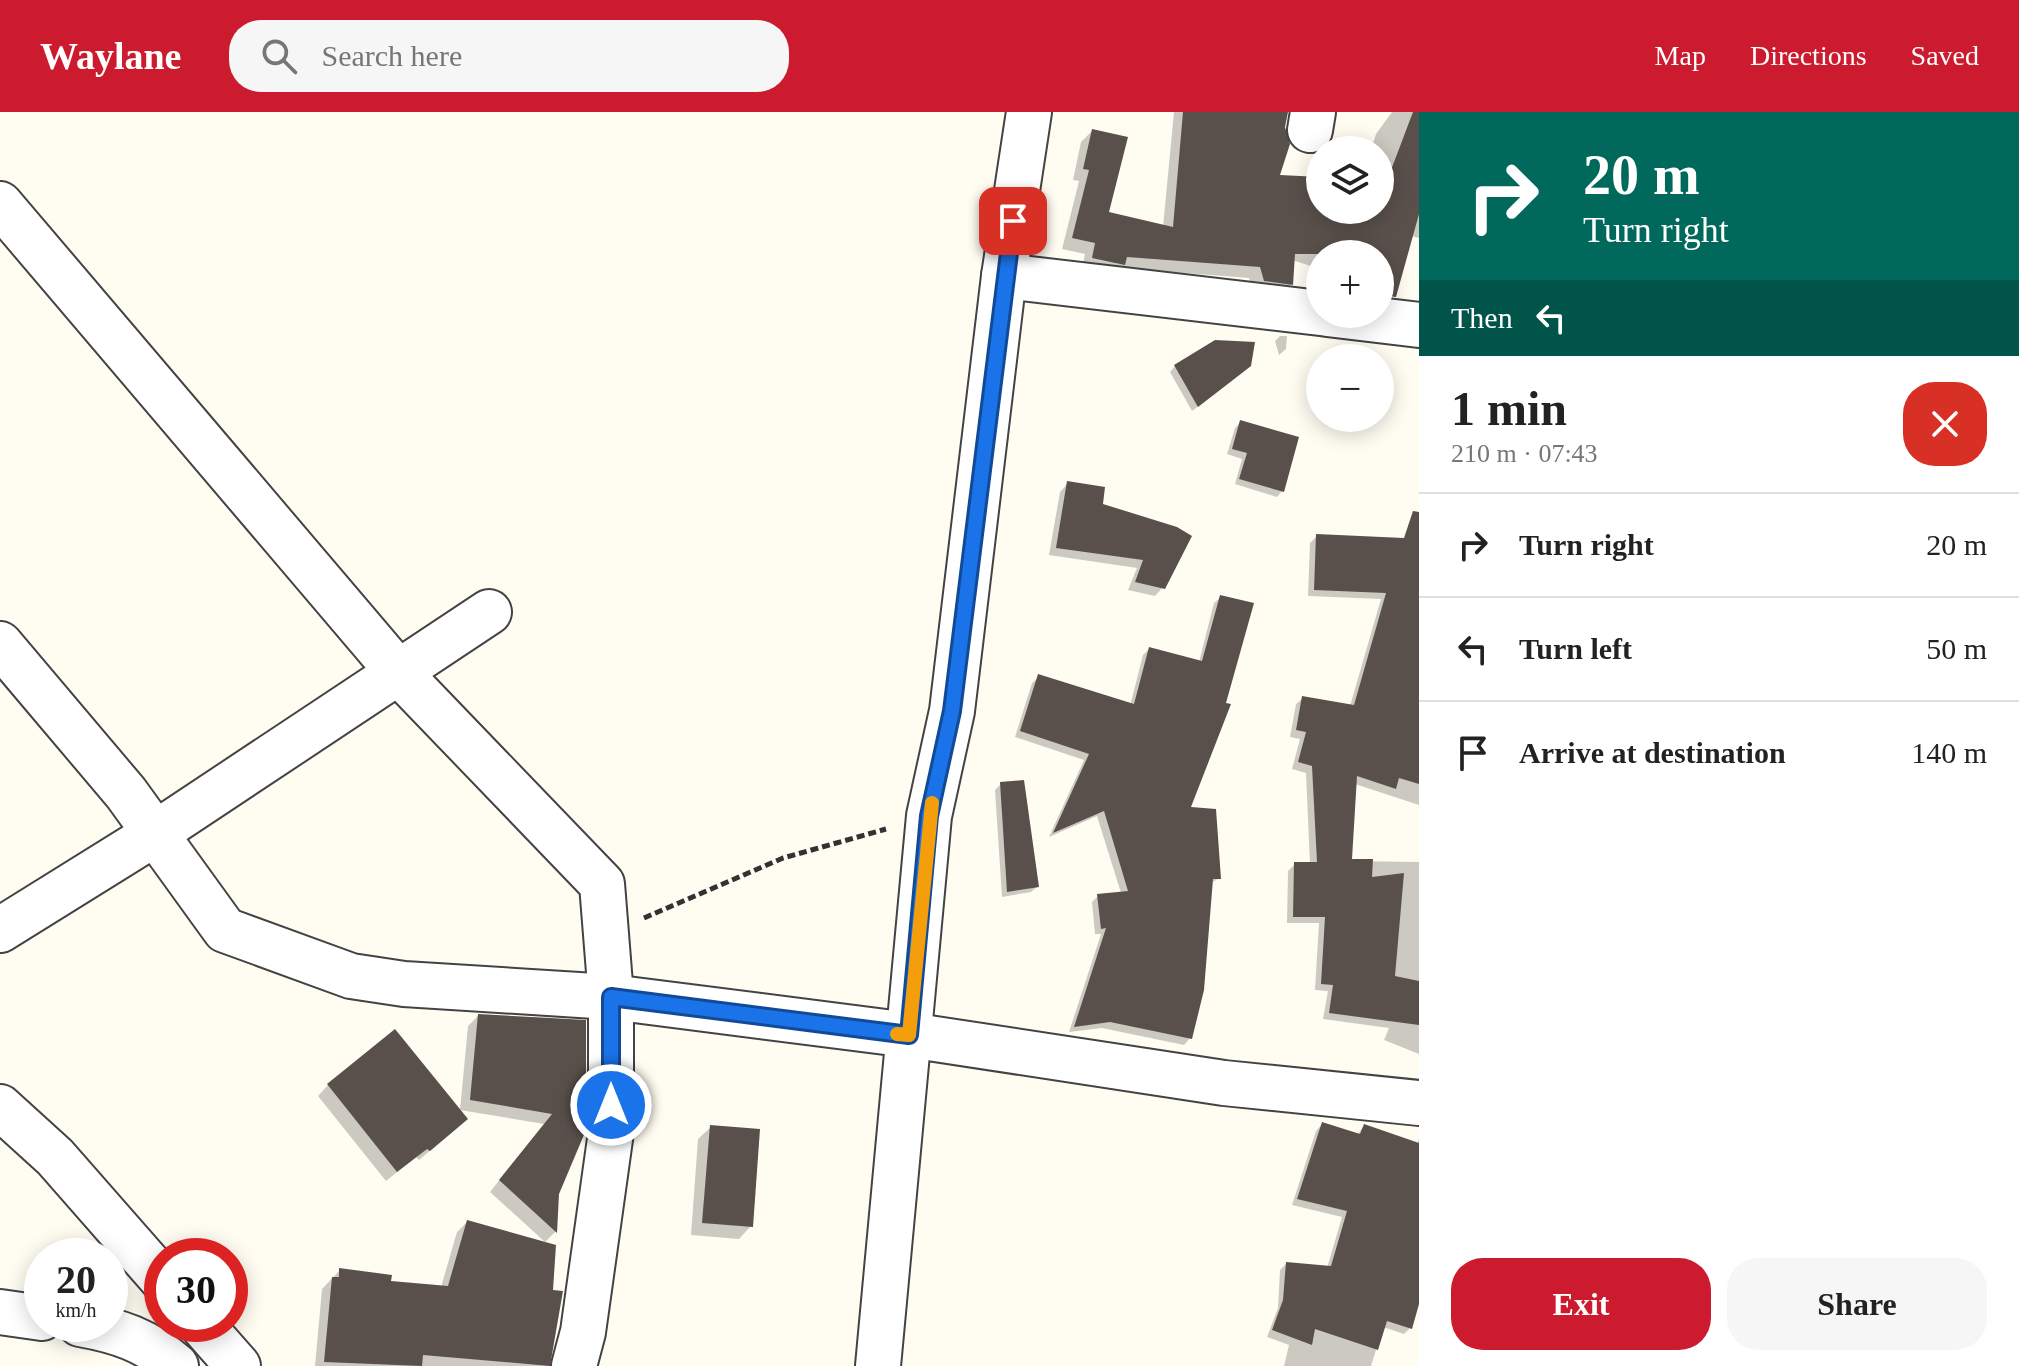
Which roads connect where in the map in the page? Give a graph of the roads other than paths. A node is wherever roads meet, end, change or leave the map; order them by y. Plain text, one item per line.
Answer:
1 (1029, 112) edge
2 (0, 204) edge
3 (1004, 276) junction
4 (1306, 311) edge
5 (1394, 322) edge
6 (1419, 325) edge
7 (489, 612) dead end
8 (0, 644) edge
9 (399, 673) junction
10 (156, 833) junction
11 (0, 930) edge
12 (611, 997) junction
13 (909, 1035) junction
14 (1419, 1103) edge
15 (0, 1107) edge
16 (144, 1258) edge
17 (0, 1312) edge
18 (24, 1315) edge
19 (128, 1335) edge
20 (217, 1342) edge
21 (176, 1366) edge
22 (238, 1366) edge
23 (574, 1366) edge
24 (878, 1366) edge

1 - 3 street
2 - 9 street
3 - 4 street
3 - 13 street
5 - 6 street
7 - 9 street
8 - 10 street
9 - 10 street
9 - 12 street
10 - 11 street
10 - 12 street
12 - 13 street
12 - 23 street
13 - 14 street
13 - 24 street
15 - 16 street
17 - 18 street
19 - 21 street
20 - 22 street

